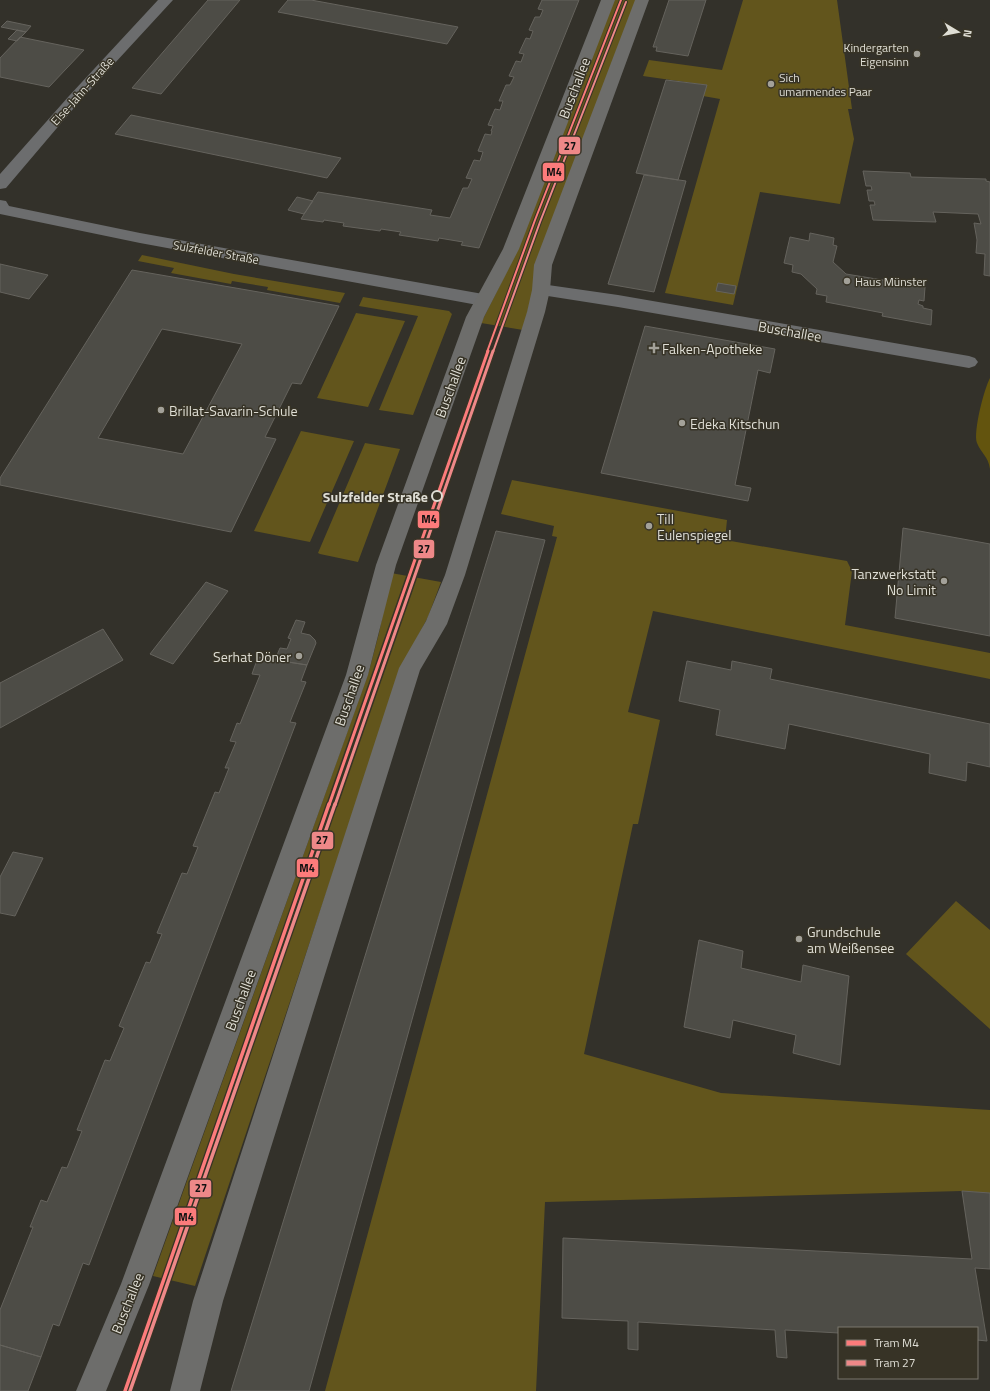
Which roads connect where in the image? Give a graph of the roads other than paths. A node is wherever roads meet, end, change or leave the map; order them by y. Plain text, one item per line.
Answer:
1 (166, 0) edge
2 (608, 0) edge
3 (642, 0) edge
4 (0, 184) edge
5 (0, 205) edge
6 (541, 290) junction
7 (483, 300) junction
8 (968, 362) dead end
9 (91, 1391) edge
10 (185, 1391) edge

1 - 4 street, Else-Jahn-Straße
2 - 7 main road, Buschallee
3 - 6 main road
5 - 7 street, Sulzfelder Straße
6 - 8 street, Buschallee
6 - 10 main road
7 - 9 main road, Buschallee

